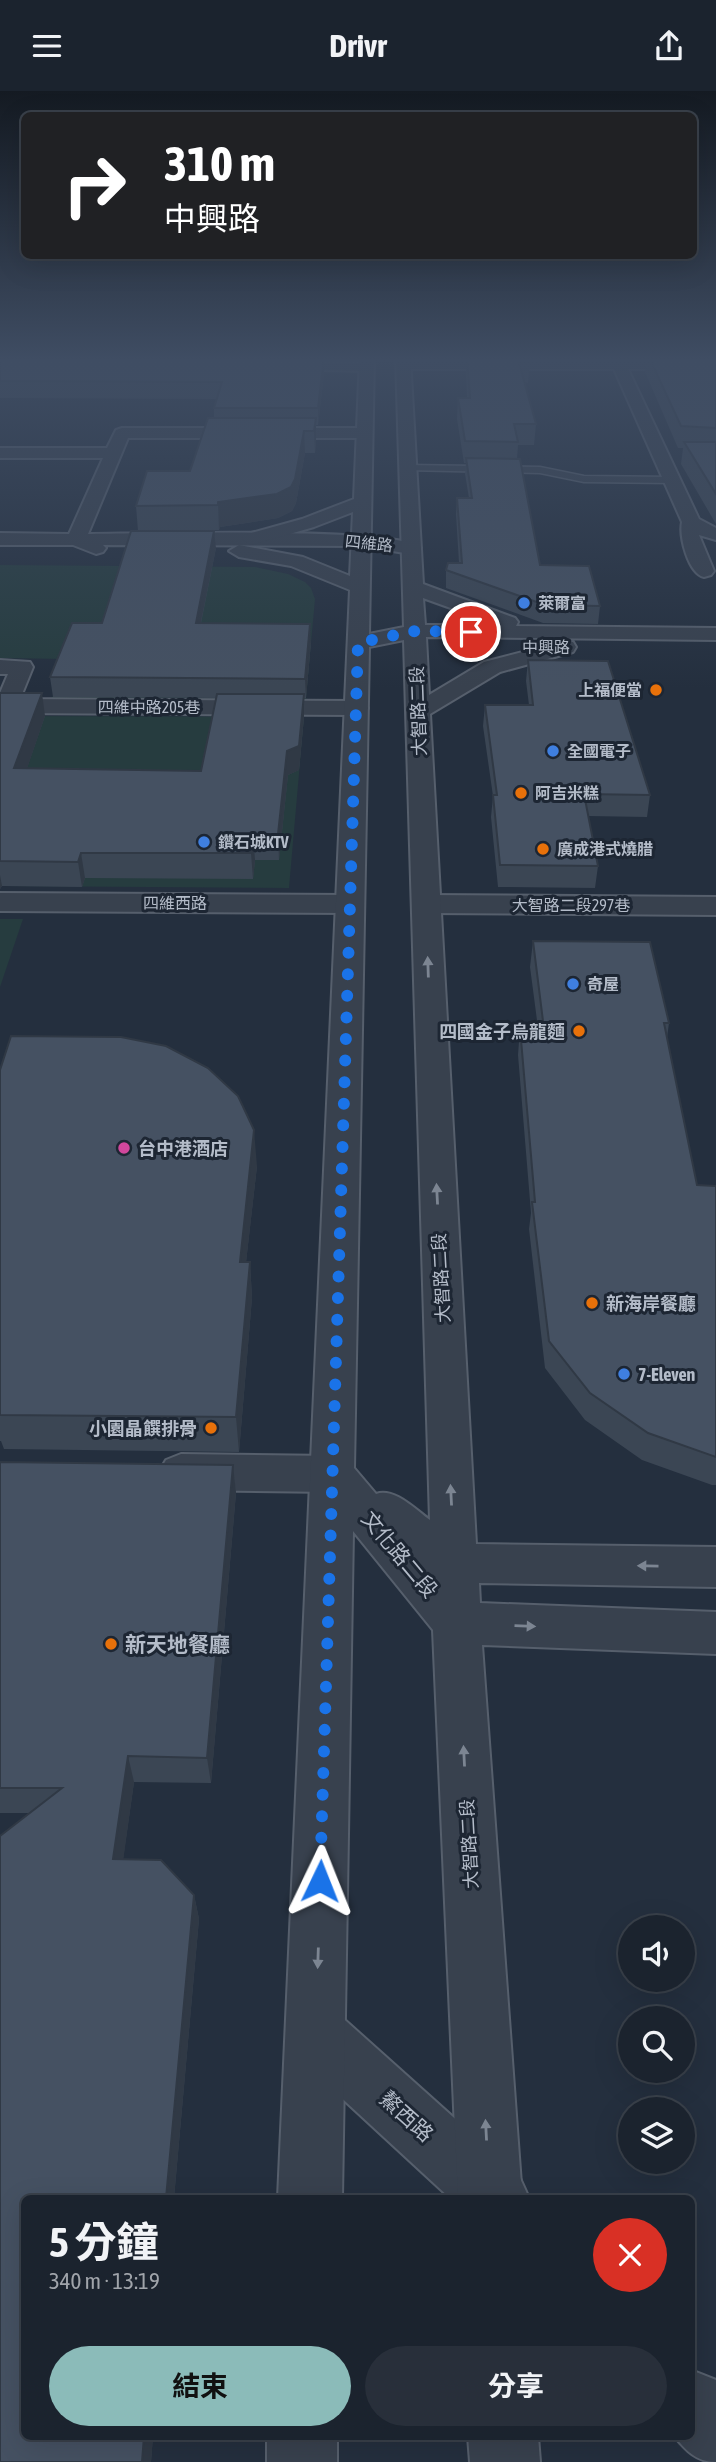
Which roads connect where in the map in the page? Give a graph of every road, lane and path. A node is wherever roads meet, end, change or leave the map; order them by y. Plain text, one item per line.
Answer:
1 (107, 468) edge
2 (363, 468) edge
3 (408, 468) joint
4 (670, 468) edge
5 (672, 480) junction
6 (362, 502) junction
7 (691, 522) junction
8 (716, 534) edge
9 (0, 539) edge
10 (76, 539) junction
11 (245, 545) junction
12 (361, 547) junction
13 (411, 548) junction
14 (0, 549) edge
15 (101, 550) junction
16 (704, 571) dead end
17 (360, 587) junction
18 (413, 587) junction
19 (716, 634) edge
20 (415, 639) junction
21 (559, 641) junction
22 (358, 643) junction
23 (716, 648) edge
24 (0, 667) edge
25 (356, 708) junction
26 (418, 711) junction
27 (0, 902) edge
28 (350, 904) junction
29 (426, 904) junction
30 (716, 906) edge
31 (139, 1472) edge
32 (333, 1473) junction
33 (454, 1563) junction
34 (716, 1567) edge
35 (457, 1623) junction
36 (716, 1633) edge
37 (316, 2034) junction
38 (310, 2195) edge
39 (492, 2195) edge
40 (695, 2409) edge
41 (716, 2431) edge
42 (302, 2440) edge
43 (503, 2440) edge
44 (302, 2462) edge
45 (505, 2462) edge

1 - 10 street
2 - 6 street
3 - 5 lane
3 - 13 street, 大智路二段
4 - 5 street
5 - 7 street
6 - 11 street
6 - 12 street
7 - 8 street
7 - 16 street
9 - 10 street, 四維路
10 - 11 street, 四維路
10 - 15 street
11 - 12 street, 四維路
11 - 15 street, 四維路
11 - 17 street
12 - 13 street, 四維路
12 - 17 street
13 - 18 street, 大智路二段
14 - 15 street, 四維路
17 - 22 street
18 - 20 street, 大智路二段
18 - 21 street
19 - 21 street, 中興路
20 - 21 street, 中興路
20 - 22 street, 中興路
20 - 26 street, 大智路二段
21 - 23 street, 中興路
21 - 26 street
22 - 25 street
24 - 25 street, 四維中路205巷
25 - 28 street
26 - 29 street, 大智路二段
27 - 28 street, 四維西路
28 - 32 street
29 - 30 street, 大智路二段297巷
33 -> 29 street, 大智路二段
31 - 32 street
32 - 33 street, 文化路二段
32 - 35 street, 文化路二段
32 -> 37 street
34 -> 33 street, 文化路二段
33 - 35 street, 大智路二段
35 -> 36 street
39 -> 35 street, 大智路二段
37 - 38 street
37 - 39 street, 鰲西路
40 - 41 street
42 - 44 street
43 - 45 street

